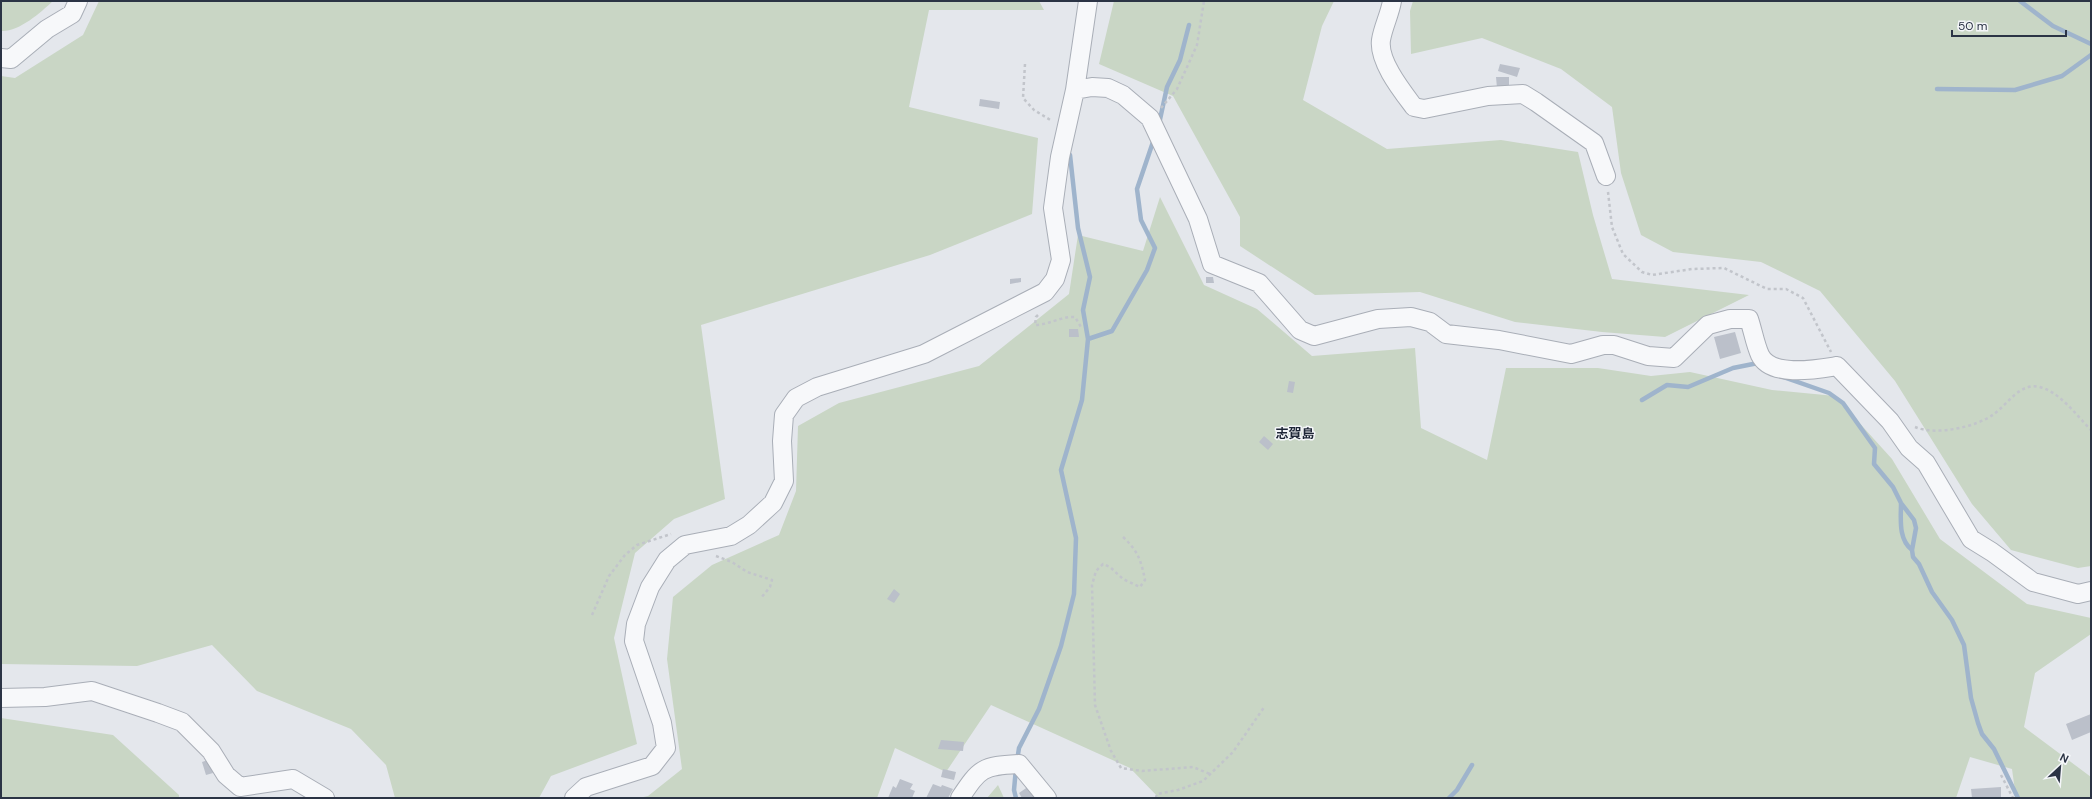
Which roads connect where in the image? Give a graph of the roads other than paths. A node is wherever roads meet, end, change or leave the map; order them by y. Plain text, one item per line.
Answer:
1 (78, 1) edge
2 (1088, 1) edge
3 (1392, 1) edge
4 (1, 58) edge
5 (1075, 90) junction
6 (1606, 176) road end
7 (2091, 591) edge
8 (1, 698) edge
9 (325, 798) edge
10 (574, 798) edge
11 (960, 798) edge
12 (1047, 798) edge

1 - 4 street
2 - 5 street
3 - 6 street
5 - 7 street
5 - 10 street
8 - 9 street
11 - 12 street

